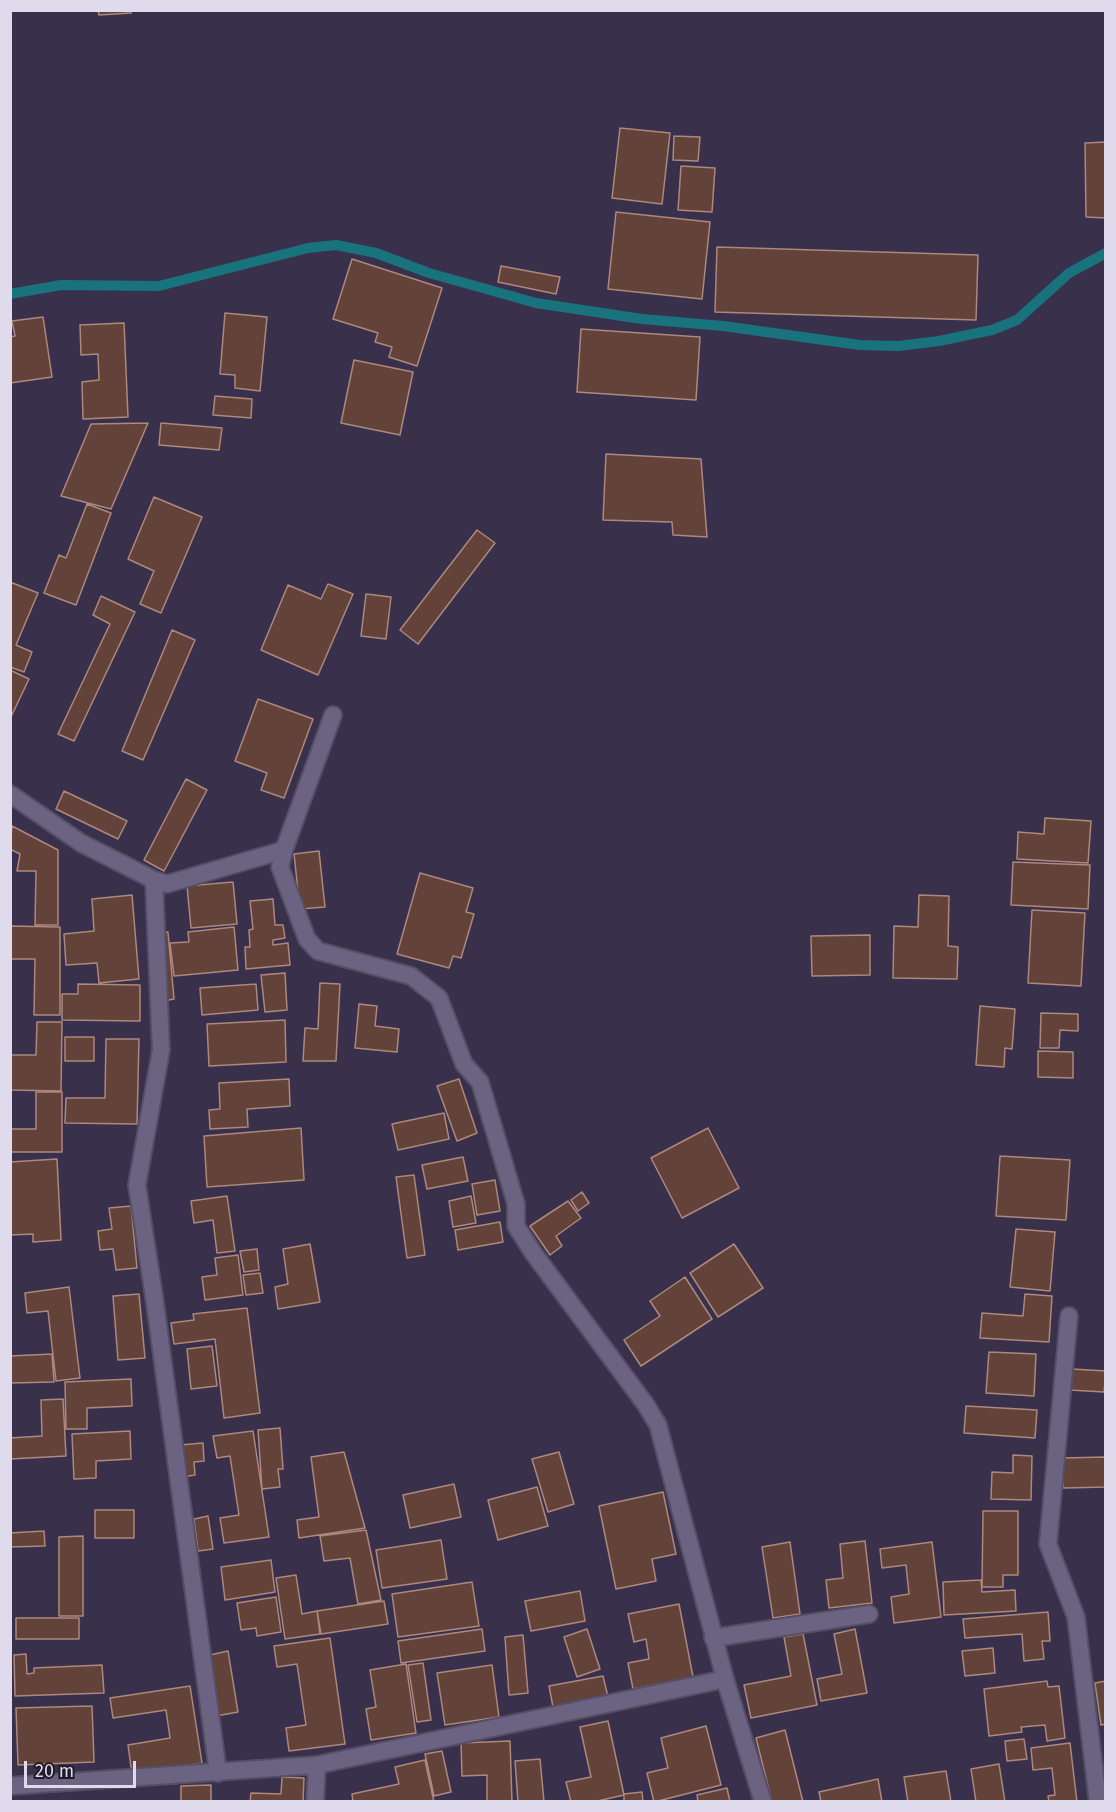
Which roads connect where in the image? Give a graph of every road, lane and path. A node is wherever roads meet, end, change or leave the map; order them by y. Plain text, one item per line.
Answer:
1 (333, 715) dead end
2 (10, 794) edge
3 (284, 850) junction
4 (154, 880) junction
5 (1070, 1316) dead end
6 (869, 1614) dead end
7 (713, 1638) junction
8 (724, 1679) junction
9 (317, 1765) junction
10 (218, 1773) junction
11 (10, 1786) edge
12 (315, 1802) edge
13 (763, 1802) edge
14 (1098, 1802) edge

1 - 3 street
2 - 4 street
3 - 4 street
3 - 7 street
4 - 10 street
5 - 14 street
6 - 7 street
7 - 8 street
8 - 9 street
8 - 13 street
9 - 10 street
9 - 12 street
10 - 11 street

